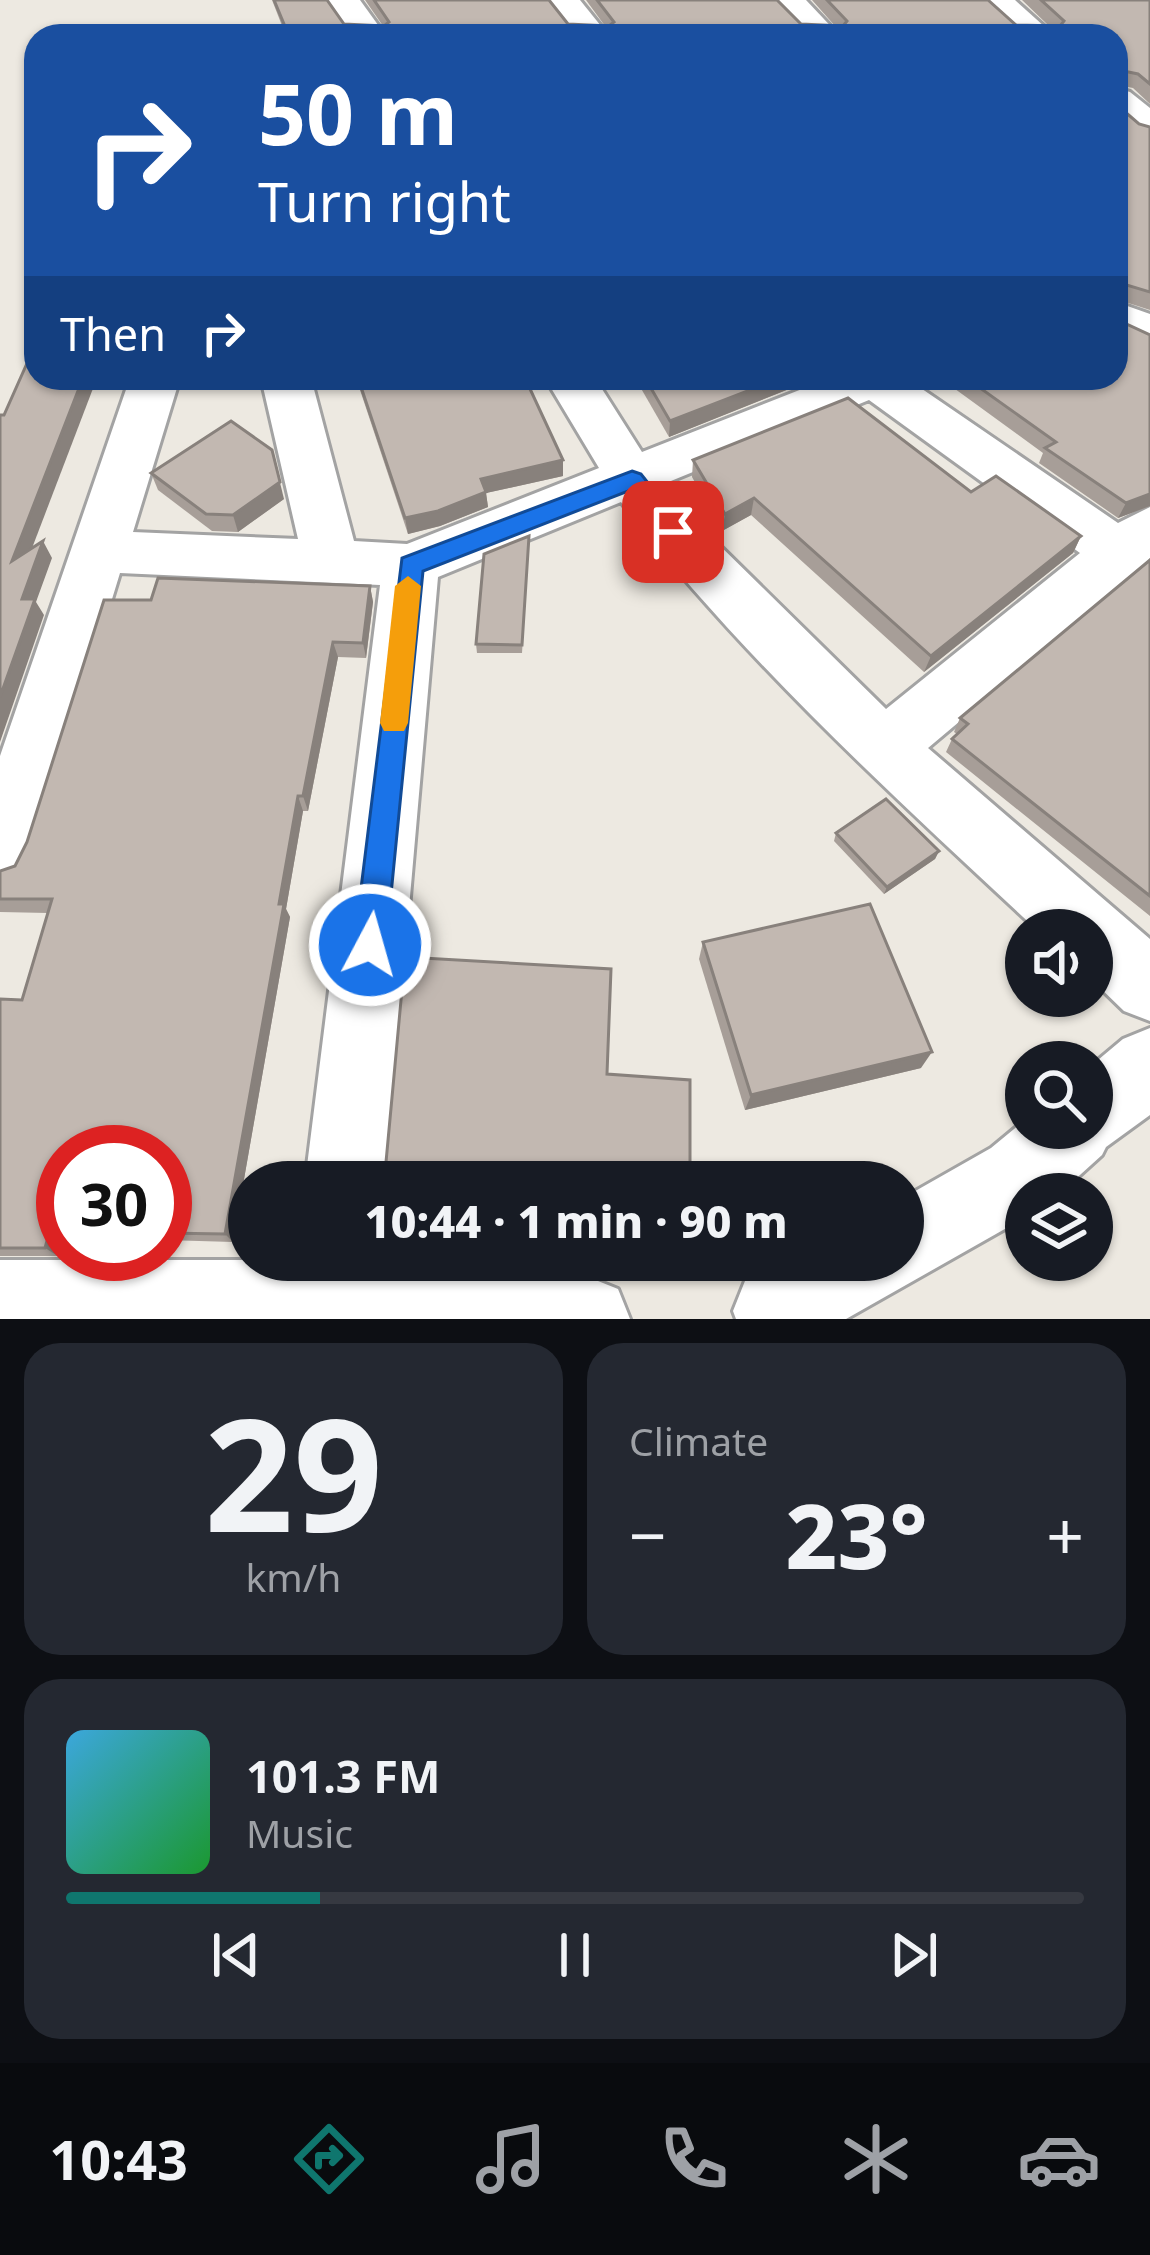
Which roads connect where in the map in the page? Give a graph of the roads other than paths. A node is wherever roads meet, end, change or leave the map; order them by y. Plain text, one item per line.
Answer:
1 (561, 0) edge
2 (786, 0) edge
3 (993, 0) edge
4 (581, 24) edge
5 (810, 24) edge
6 (1022, 24) edge
7 (151, 390) edge
8 (289, 390) edge
9 (577, 390) edge
10 (846, 390) edge
11 (893, 390) edge
12 (632, 480) junction
13 (1136, 540) edge
14 (98, 551) junction
15 (332, 560) junction
16 (411, 565) junction
17 (884, 748) junction
18 (0, 854) edge
19 (1064, 909) edge
20 (1113, 953) edge
21 (1150, 986) edge
22 (1150, 1066) edge
23 (1113, 1097) edge
24 (1050, 1149) edge
25 (347, 1161) edge
26 (924, 1231) edge
27 (830, 1281) edge
28 (332, 1294) edge
29 (0, 1302) edge
30 (761, 1316) edge
31 (588, 1319) edge

1 - 4 street
2 - 5 street
3 - 6 street
7 - 14 street
8 - 15 street
9 - 12 street
10 - 12 street
11 - 13 street
12 - 16 street
12 - 17 street
13 - 17 street
14 - 15 street
14 - 18 street
15 - 16 street
16 - 25 street
17 - 19 street
20 - 21 street
22 - 23 street
24 - 26 street
27 - 30 street
28 - 29 street
28 - 31 street

